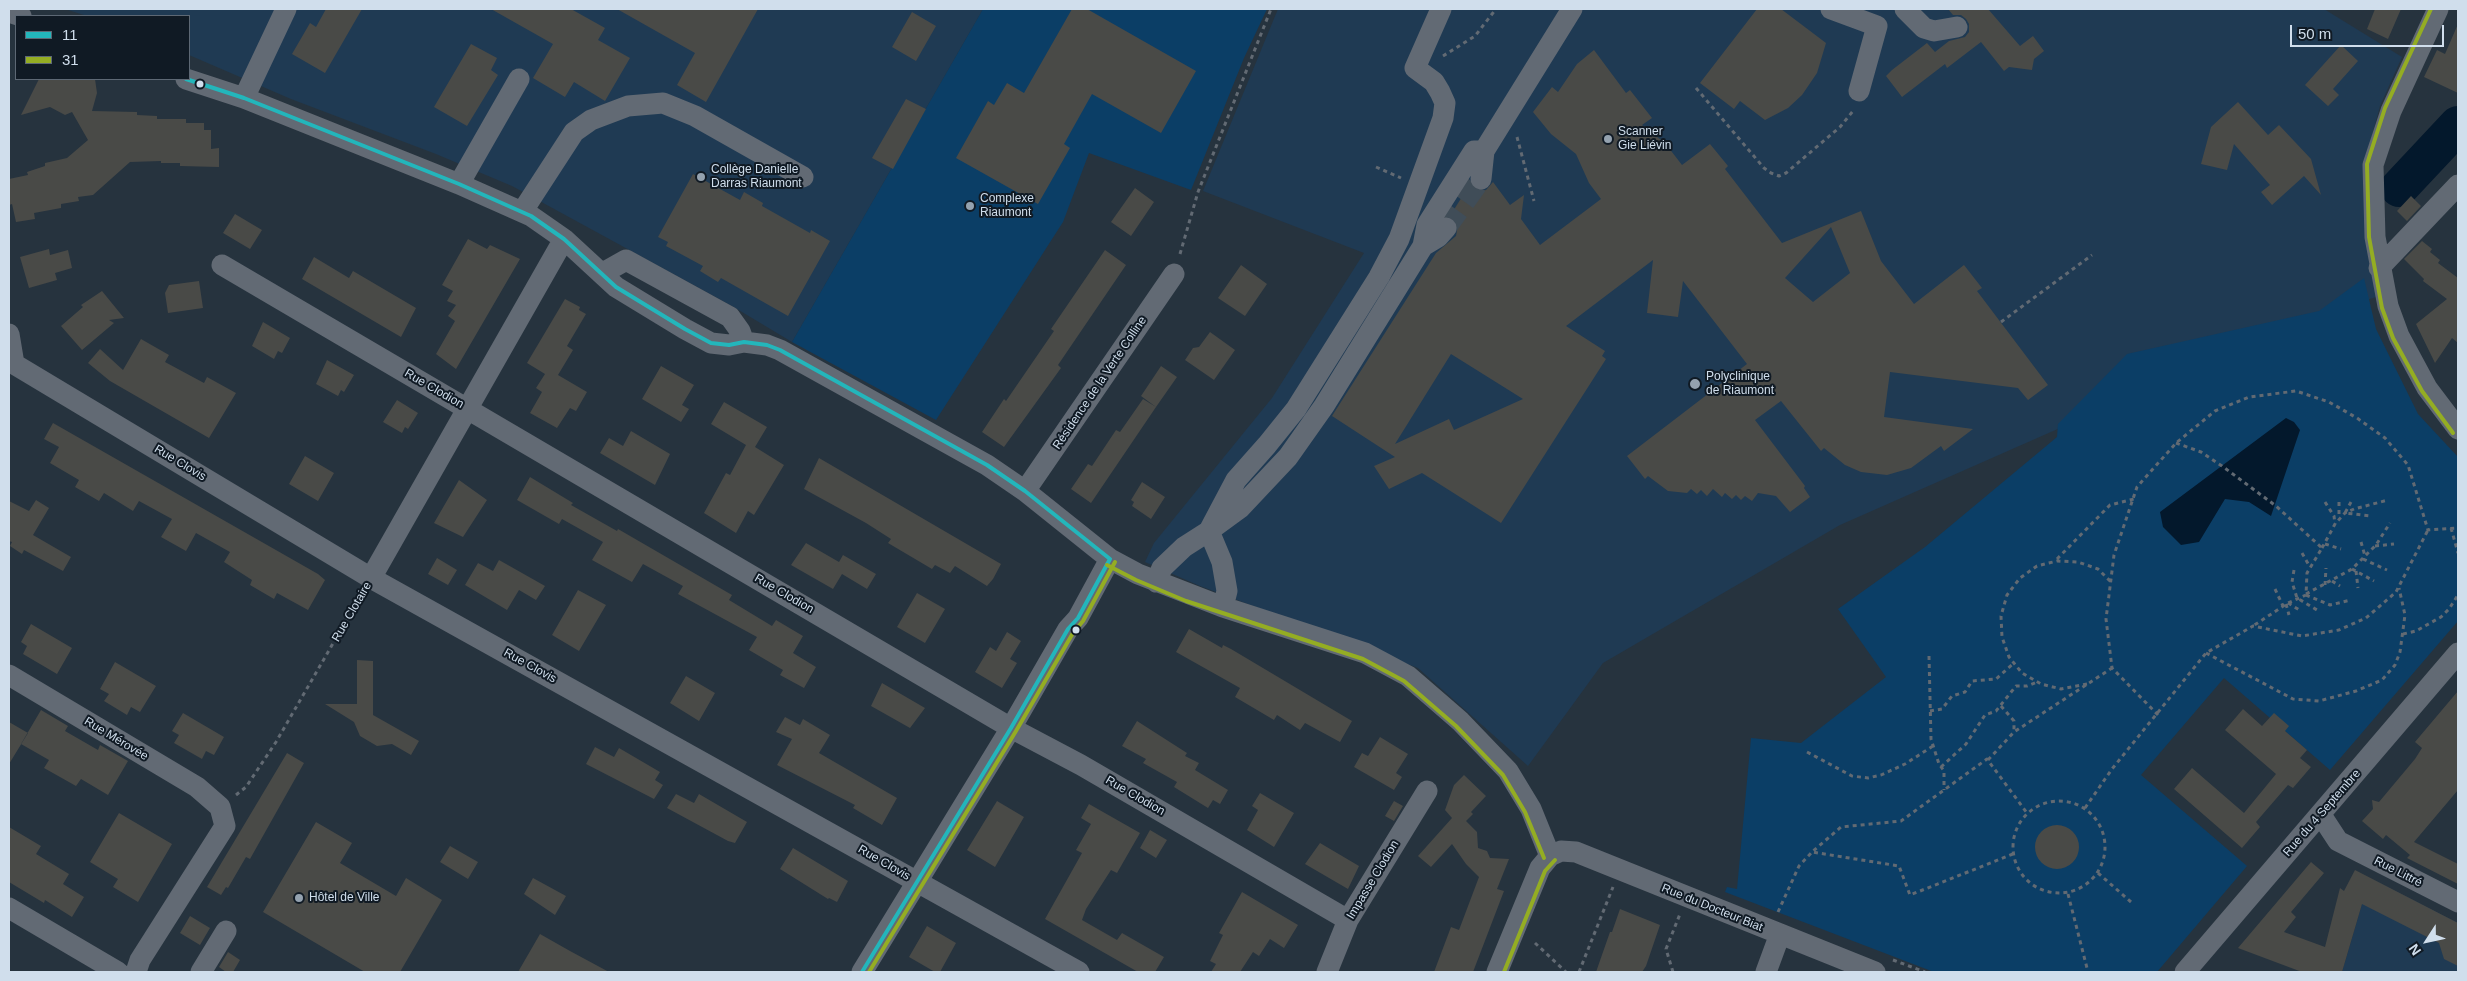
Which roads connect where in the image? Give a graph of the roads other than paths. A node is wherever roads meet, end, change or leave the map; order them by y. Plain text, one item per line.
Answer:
1 (286, 9) edge
2 (1441, 9) edge
3 (1572, 9) edge
4 (1831, 9) edge
5 (1900, 9) edge
6 (1905, 9) edge
7 (2438, 9) edge
8 (1877, 26) junction
9 (1957, 27) dead end
10 (519, 79) dead end
11 (189, 80) edge
12 (1859, 91) road end
13 (244, 98) junction
14 (1484, 151) junction
15 (803, 177) dead end
16 (1481, 179) tunnel mouth
17 (459, 184) junction
18 (2458, 185) edge
19 (522, 212) junction
20 (1446, 228) tunnel mouth
21 (564, 238) junction
22 (1423, 246) junction
23 (222, 265) dead end
24 (2379, 268) junction
25 (604, 273) junction
26 (1174, 274) road end
27 (9, 334) edge
28 (744, 342) junction
29 (12, 366) edge
30 (466, 408) junction
31 (2458, 429) edge
32 (1025, 491) junction
33 (1208, 531) junction
34 (1110, 559) junction
35 (371, 578) junction
36 (1156, 582) junction
37 (1223, 607) junction
38 (2458, 653) edge
39 (9, 675) edge
40 (1011, 728) junction
41 (1427, 791) dead end
42 (2321, 815) junction
43 (2338, 841) junction
44 (2295, 844) junction
45 (1550, 856) junction
46 (916, 881) junction
47 (2458, 902) edge
48 (9, 908) edge
49 (1348, 920) junction
50 (226, 931) dead end
51 (1776, 933) junction
52 (118, 972) edge
53 (136, 972) edge
54 (201, 972) edge
55 (862, 972) edge
56 (1079, 972) edge
57 (1326, 972) edge
58 (1498, 972) edge
59 (1766, 972) edge
60 (1875, 972) edge
61 (2185, 972) edge

1 - 13 street
2 - 33 street
3 - 14 street
4 - 8 street
5 - 8 street
6 - 9 street
7 - 24 street
8 - 12 street
10 - 17 street
11 - 13 street
13 - 17 street
14 - 16 street
14 - 22 street
15 - 19 street
17 - 19 street
18 - 24 street
19 - 21 street
20 - 22 street
21 - 25 street
21 - 30 street, Rue Clotaire
22 - 33 street
23 - 30 street, Rue Clodion
24 - 31 street
25 - 28 street
25 - 28 street
26 - 32 street, Résidence de la Verte Colline
27 - 29 street, Rue Clovis
28 - 32 street
29 - 35 street, Rue Clovis
30 - 35 street, Rue Clotaire
30 - 40 street, Rue Clodion
32 - 34 street
33 - 36 street
33 - 37 street
34 - 36 street
34 - 40 street
35 - 46 street, Rue Clovis
36 - 37 street
37 - 45 street
38 - 42 street, Rue du 4 Septembre
39 - 53 street, Rue Mérovée
40 - 46 street
40 - 49 street, Rue Clodion
41 - 49 street, Impasse Clodion
42 - 43 street, Rue Littré
42 - 44 street, Rue du 4 Septembre
43 - 44 street
43 - 47 street, Rue Littré
44 - 61 street, Rue du 4 Septembre
45 - 51 street, Rue du Docteur Biat
45 - 58 street
46 - 55 street
46 - 56 street, Rue Clovis
48 - 52 street
49 - 57 street, Impasse Clodion
50 - 54 street
51 - 59 street
51 - 60 street, Rue du Docteur Biat

